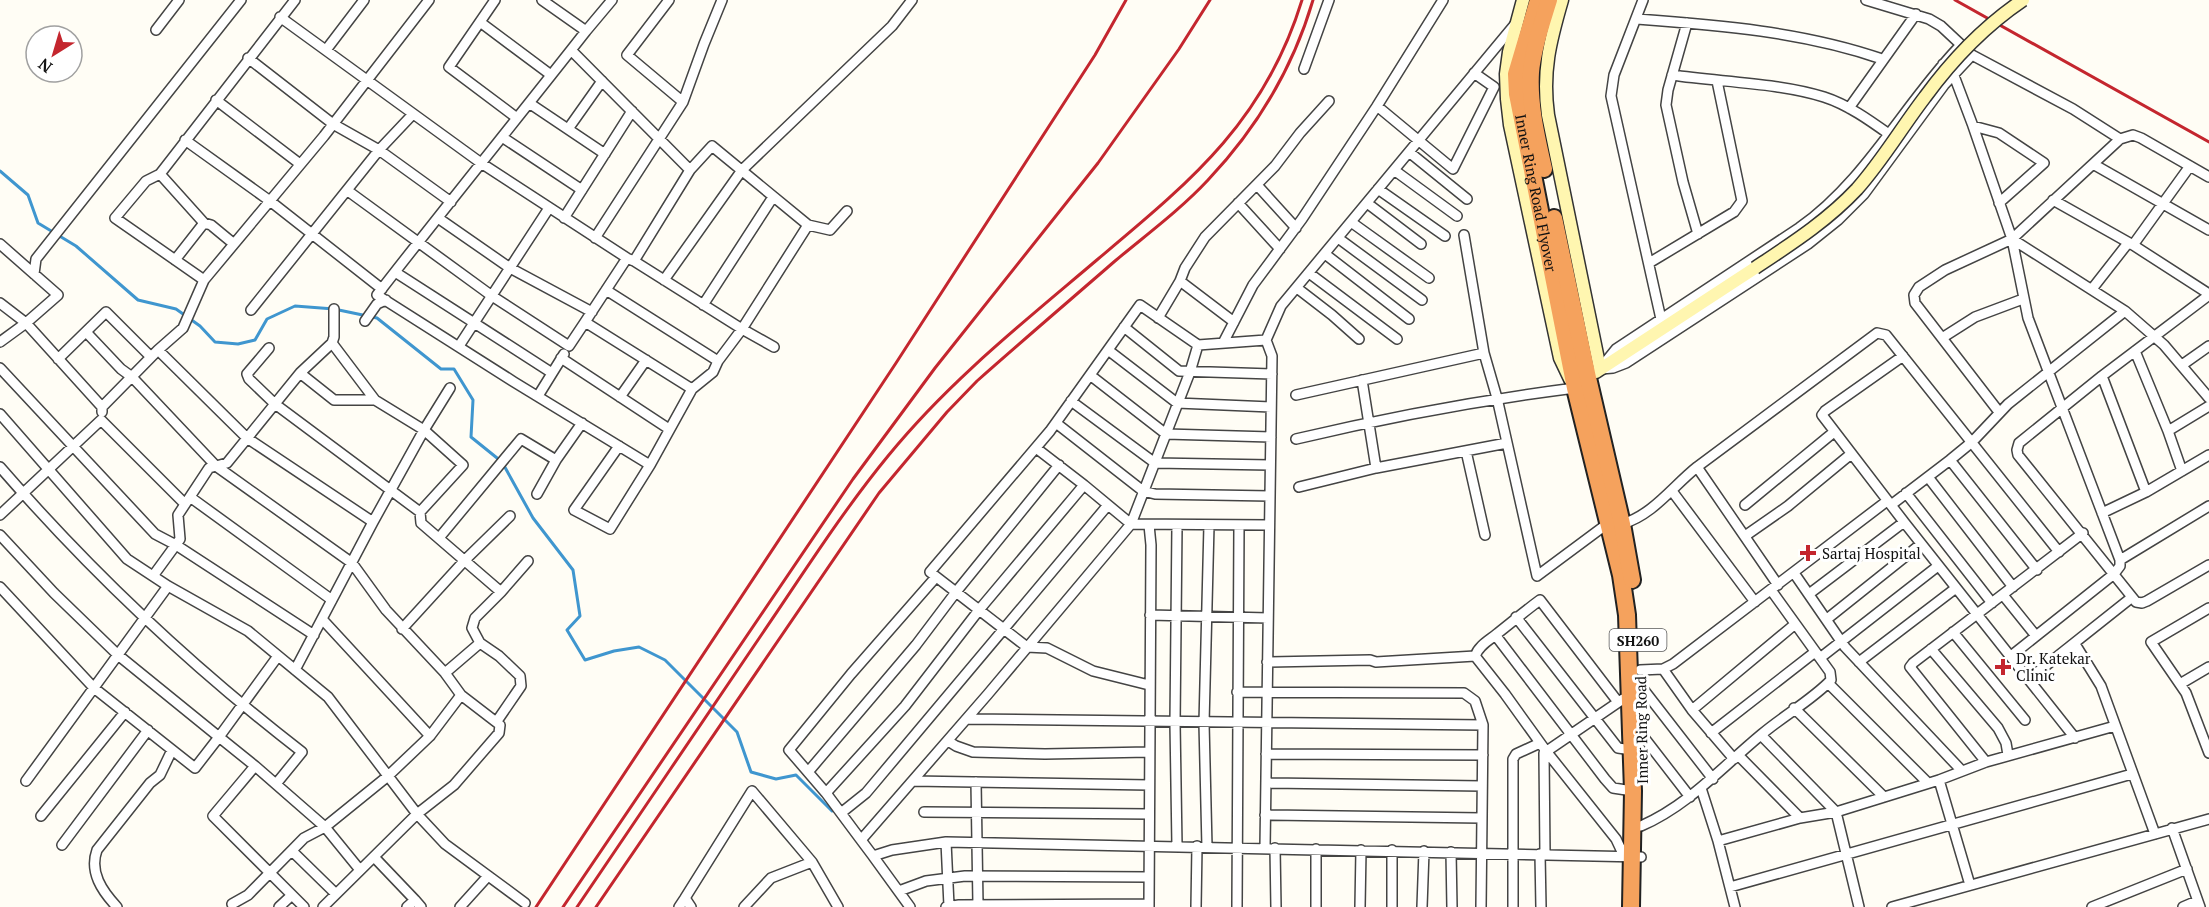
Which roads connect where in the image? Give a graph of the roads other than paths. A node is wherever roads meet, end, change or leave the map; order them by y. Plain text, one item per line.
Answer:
1 (179, 0) edge
2 (241, 0) edge
3 (294, 0) edge
4 (364, 0) edge
5 (429, 0) edge
6 (495, 0) edge
7 (542, 0) edge
8 (561, 0) edge
9 (612, 0) edge
10 (669, 0) edge
11 (722, 0) edge
12 (912, 0) edge
13 (1329, 0) edge
14 (1443, 0) edge
15 (1523, 0) edge
16 (1538, 0) edge
17 (1550, 0) edge
18 (1562, 0) edge
19 (1643, 0) edge
20 (1866, 0) edge
21 (2023, 0) edge
22 (554, 8) junction
23 (1916, 14) junction
24 (280, 17) junction
25 (1637, 18) junction
26 (480, 22) junction
27 (1516, 23) junction
28 (1687, 23) junction
29 (156, 30) dead end
30 (586, 31) junction
31 (1962, 45) junction
32 (326, 50) junction
33 (571, 50) junction
34 (1972, 55) junction
35 (248, 58) junction
36 (1882, 59) junction
37 (1943, 64) junction
38 (1304, 69) dead end
39 (1474, 73) junction
40 (1953, 73) junction
41 (551, 75) junction
42 (1672, 75) junction
43 (367, 80) junction
44 (602, 81) junction
45 (1717, 81) junction
46 (216, 100) junction
47 (1329, 101) dead end
48 (683, 102) junction
49 (529, 103) junction
50 (1377, 106) junction
51 (1849, 108) junction
52 (632, 111) junction
53 (413, 114) junction
54 (517, 118) junction
55 (333, 124) junction
56 (1973, 126) junction
57 (568, 129) junction
58 (1888, 134) junction
59 (502, 137) junction
60 (659, 139) junction
61 (2120, 139) junction
62 (185, 140) junction
63 (1418, 141) junction
64 (1902, 143) junction
65 (379, 150) junction
66 (1409, 152) junction
67 (605, 154) junction
68 (300, 164) junction
69 (481, 164) junction
70 (2093, 164) junction
71 (2190, 166) junction
72 (690, 170) junction
73 (741, 170) junction
74 (1394, 170) junction
75 (159, 174) junction
76 (2209, 177) edge
77 (1257, 185) junction
78 (1378, 189) junction
79 (582, 190) junction
80 (348, 191) junction
81 (773, 197) junction
82 (1467, 199) dead end
83 (2054, 200) junction
84 (270, 201) junction
85 (450, 202) junction
86 (1238, 203) junction
87 (1367, 203) junction
88 (1999, 203) junction
89 (2163, 205) junction
90 (549, 208) junction
91 (848, 211) dead end
92 (1457, 216) dead end
93 (438, 218) junction
94 (564, 218) junction
95 (1351, 222) junction
96 (204, 223) junction
97 (808, 225) junction
98 (1296, 228) junction
99 (2209, 230) edge
100 (313, 234) junction
101 (1698, 234) junction
102 (1464, 235) dead end
103 (1445, 236) dead end
104 (595, 237) junction
105 (1338, 238) junction
106 (2012, 239) junction
107 (419, 242) junction
108 (0, 244) edge
109 (234, 244) junction
110 (1421, 244) dead end
111 (2130, 244) junction
112 (1280, 249) junction
113 (1325, 254) junction
114 (630, 259) junction
115 (175, 260) junction
116 (1648, 263) junction
117 (510, 268) junction
118 (395, 272) junction
119 (1310, 273) junction
120 (34, 274) junction
121 (1429, 278) dead end
122 (204, 280) junction
123 (664, 280) junction
124 (1180, 281) junction
125 (1297, 288) junction
126 (382, 289) junction
127 (2092, 289) junction
128 (606, 290) junction
129 (2209, 295) edge
130 (492, 296) junction
131 (2023, 299) junction
132 (386, 300) junction
133 (1422, 300) dead end
134 (0, 303) edge
135 (703, 305) junction
136 (334, 309) dead end
137 (251, 310) dead end
138 (2125, 311) junction
139 (592, 312) junction
140 (1158, 318) junction
141 (1409, 319) dead end
142 (1661, 319) junction
143 (365, 321) dead end
144 (1234, 321) junction
145 (585, 322) junction
146 (26, 323) junction
147 (474, 323) junction
148 (1124, 327) junction
149 (742, 330) junction
150 (86, 332) junction
151 (2155, 336) junction
152 (1942, 338) junction
153 (1359, 339) dead end
154 (1397, 339) dead end
155 (1266, 340) junction
156 (0, 342) edge
157 (332, 343) junction
158 (1223, 343) junction
159 (1198, 345) junction
160 (459, 346) junction
161 (568, 346) junction
162 (774, 346) dead end
163 (2209, 346) edge
164 (269, 348) dead end
165 (1108, 350) junction
166 (2135, 351) junction
167 (1484, 353) junction
168 (154, 354) junction
169 (1903, 356) junction
170 (561, 358) junction
171 (58, 359) junction
172 (646, 360) junction
173 (718, 361) junction
174 (2182, 365) junction
175 (0, 368) edge
176 (2048, 371) junction
177 (1190, 372) junction
178 (1584, 372) junction
179 (300, 373) junction
180 (552, 373) junction
181 (1272, 374) junction
182 (1090, 375) junction
183 (2102, 376) junction
184 (132, 377) junction
185 (1362, 380) junction
186 (450, 388) dead end
187 (692, 389) junction
188 (1296, 395) dead end
189 (538, 396) junction
190 (620, 397) junction
191 (1497, 398) junction
192 (2209, 398) edge
193 (375, 400) junction
194 (1071, 401) junction
195 (1177, 403) junction
196 (275, 404) junction
197 (2209, 406) edge
198 (102, 407) junction
199 (1271, 407) junction
200 (2063, 407) junction
201 (1999, 412) junction
202 (0, 414) edge
203 (101, 420) junction
204 (1368, 422) junction
205 (582, 423) junction
206 (1056, 423) junction
207 (669, 429) junction
208 (424, 430) junction
209 (2168, 431) junction
210 (1834, 432) junction
211 (1166, 434) junction
212 (1271, 437) junction
213 (247, 438) junction
214 (1296, 439) dead end
215 (1972, 442) junction
216 (1507, 443) junction
217 (619, 446) junction
218 (73, 447) junction
219 (1036, 448) junction
220 (1466, 451) junction
221 (1851, 454) junction
222 (2209, 455) edge
223 (556, 460) junction
224 (1950, 460) junction
225 (1155, 463) junction
226 (650, 465) junction
227 (1059, 465) junction
228 (1270, 465) junction
229 (216, 466) junction
230 (0, 467) edge
231 (1697, 467) junction
232 (1376, 468) junction
233 (49, 470) junction
234 (2181, 471) junction
235 (1928, 477) junction
236 (1084, 485) junction
237 (1299, 487) dead end
238 (391, 491) junction
239 (1143, 491) junction
240 (1672, 491) junction
241 (2146, 492) junction
242 (1906, 493) junction
243 (23, 494) junction
244 (537, 494) dead end
245 (1270, 496) junction
246 (188, 500) junction
247 (1889, 503) junction
248 (1108, 505) junction
249 (1744, 505) dead end
250 (2209, 506) edge
251 (420, 512) junction
252 (2102, 513) junction
253 (0, 515) edge
254 (510, 516) dead end
255 (373, 522) junction
256 (1904, 522) junction
257 (1131, 524) junction
258 (1615, 524) junction
259 (1149, 525) junction
260 (1177, 525) junction
261 (1209, 525) junction
262 (1239, 525) junction
263 (1269, 525) junction
264 (2083, 533) junction
265 (0, 535) edge
266 (1485, 535) dead end
267 (1745, 536) junction
268 (439, 538) junction
269 (1921, 544) junction
270 (176, 545) junction
271 (2059, 552) junction
272 (465, 560) junction
273 (2120, 560) junction
274 (528, 561) dead end
275 (351, 563) junction
276 (2209, 565) edge
277 (1938, 566) junction
278 (2037, 570) junction
279 (1794, 573) junction
280 (2114, 574) junction
281 (153, 576) junction
282 (936, 577) junction
283 (0, 586) edge
284 (168, 586) junction
285 (2013, 587) junction
286 (1774, 588) junction
287 (1956, 588) junction
288 (501, 592) junction
289 (956, 592) junction
290 (1809, 594) junction
291 (2003, 595) junction
292 (2131, 598) junction
293 (332, 600) junction
294 (1755, 602) junction
295 (1992, 603) junction
296 (2209, 608) edge
297 (979, 610) junction
298 (1978, 613) junction
299 (1150, 615) junction
300 (1176, 616) junction
301 (1208, 616) junction
302 (1238, 617) junction
303 (1516, 617) junction
304 (1268, 618) junction
305 (144, 619) junction
306 (322, 619) junction
307 (1827, 619) junction
308 (1794, 625) junction
309 (402, 629) junction
310 (1003, 629) junction
311 (1953, 632) junction
312 (314, 636) junction
313 (1496, 636) junction
314 (2036, 636) junction
315 (1842, 642) junction
316 (480, 643) junction
317 (2074, 644) junction
318 (1028, 648) junction
319 (1931, 649) junction
320 (118, 655) junction
321 (1817, 655) junction
322 (278, 656) junction
323 (1475, 656) junction
324 (2011, 656) junction
325 (1267, 662) junction
326 (1859, 662) junction
327 (2209, 667) edge
328 (1663, 669) junction
329 (295, 670) junction
330 (445, 673) junction
331 (2029, 679) junction
332 (1828, 682) junction
333 (2180, 684) junction
334 (1149, 686) junction
335 (94, 688) junction
336 (1632, 688) junction
337 (1237, 692) junction
338 (1267, 692) junction
339 (461, 695) junction
340 (242, 706) junction
341 (1794, 708) junction
342 (1692, 710) junction
343 (125, 712) junction
344 (967, 719) junction
345 (1595, 719) junction
346 (2025, 720) dead end
347 (497, 721) junction
348 (1149, 722) junction
349 (1176, 723) junction
350 (1204, 723) junction
351 (1237, 723) junction
352 (1266, 723) junction
353 (1483, 725) junction
354 (2115, 726) junction
355 (148, 730) junction
356 (1711, 733) junction
357 (1572, 734) junction
358 (1642, 735) junction
359 (1761, 735) junction
360 (430, 736) junction
361 (219, 737) junction
362 (2074, 738) junction
363 (948, 741) junction
364 (1540, 743) junction
365 (172, 750) junction
366 (1632, 750) junction
367 (1149, 752) junction
368 (1546, 752) junction
369 (2209, 753) edge
370 (1266, 754) junction
371 (1483, 755) junction
372 (2008, 755) junction
373 (1736, 757) junction
374 (1986, 762) junction
375 (255, 766) junction
376 (1962, 771) junction
377 (808, 772) junction
378 (2132, 774) junction
379 (388, 776) junction
380 (1713, 779) junction
381 (1940, 780) junction
382 (26, 781) dead end
383 (913, 781) junction
384 (976, 782) junction
385 (1266, 783) junction
386 (1928, 783) junction
387 (276, 784) junction
388 (1149, 785) junction
389 (1482, 786) junction
390 (1701, 788) junction
391 (1633, 791) junction
392 (826, 793) junction
393 (1690, 797) junction
394 (1884, 797) junction
395 (924, 812) dead end
396 (976, 812) junction
397 (1836, 812) junction
398 (841, 813) junction
399 (417, 814) junction
400 (1149, 814) junction
401 (1265, 815) junction
402 (41, 816) dead end
403 (1481, 818) junction
404 (1800, 818) junction
405 (2209, 819) edge
406 (1952, 823) junction
407 (1641, 826) junction
408 (325, 827) junction
409 (2172, 828) junction
410 (2155, 834) junction
411 (861, 840) junction
412 (1718, 841) junction
413 (946, 842) junction
414 (976, 843) junction
415 (62, 845) dead end
416 (1149, 845) junction
417 (1177, 846) junction
418 (1202, 847) junction
419 (1238, 847) junction
420 (1270, 848) junction
421 (1316, 849) junction
422 (1361, 850) junction
423 (1392, 850) junction
424 (292, 851) junction
425 (1424, 851) junction
426 (1451, 852) junction
427 (1481, 852) junction
428 (1512, 853) junction
429 (1543, 854) junction
430 (1847, 855) junction
431 (374, 856) junction
432 (873, 856) junction
433 (1632, 856) junction
434 (812, 862) junction
435 (2187, 869) junction
436 (360, 870) junction
437 (270, 874) junction
438 (488, 876) junction
439 (977, 876) junction
440 (1149, 877) junction
441 (947, 878) junction
442 (1970, 885) junction
443 (1730, 887) junction
444 (899, 891) junction
445 (336, 894) junction
446 (292, 895) junction
447 (418, 903) edge
448 (525, 903) dead end
449 (682, 903) edge
450 (232, 904) dead end
451 (2199, 904) edge
452 (978, 905) junction
453 (947, 906) edge
454 (1149, 906) edge
455 (117, 907) edge
456 (279, 907) edge
457 (304, 907) edge
458 (323, 907) edge
459 (407, 907) edge
460 (460, 907) edge
461 (691, 907) edge
462 (744, 907) edge
463 (838, 907) edge
464 (910, 907) edge
465 (1196, 907) edge
466 (1237, 907) edge
467 (1276, 907) edge
468 (1316, 907) edge
469 (1360, 907) edge
470 (1392, 907) edge
471 (1422, 907) edge
472 (1452, 907) edge
473 (1481, 907) edge
474 (1513, 907) edge
475 (1541, 907) edge
476 (1631, 907) edge
477 (1642, 907) edge
478 (1735, 907) edge
479 (1859, 907) edge
480 (1892, 907) edge
481 (2092, 907) edge
482 (2182, 907) edge

1 - 29 street
2 - 120 street
3 - 24 street
4 - 32 street
5 - 43 street
6 - 26 street
7 - 22 street
8 - 22 street
9 - 30 street
10 - 48 street
11 - 48 street
12 - 73 street
13 - 38 street
14 - 50 street
15 - 27 street
16 - 178 highway, Inner Ring Road Flyover
17 - 178 highway, Inner Ring Road Flyover / SH260
18 - 178 street
19 - 25 street
20 - 23 street
21 - 178 street, bridge
22 - 30 street
23 - 31 street
23 - 36 street
24 - 32 street
24 - 35 street
25 - 28 street
25 - 116 street
26 - 41 street
26 - 54 street
27 - 39 street
27 - 178 street
28 - 36 street
28 - 42 street
30 - 33 street
31 - 34 street
31 - 37 street
32 - 43 street
33 - 41 street
33 - 44 street
34 - 40 street
34 - 61 street
35 - 46 street
35 - 55 street
36 - 51 street
37 - 40 street
37 - 58 street
39 - 63 street
39 - 63 street
40 - 56 street
40 - 64 street
41 - 49 street
42 - 45 street
42 - 101 street
43 - 53 street
43 - 55 street
44 - 52 street
44 - 57 street
45 - 51 street
45 - 101 street
46 - 62 street
46 - 68 street
47 - 77 street
48 - 60 street
49 - 54 street
49 - 57 street
50 - 63 street
50 - 98 street
51 - 58 street
52 - 60 street
52 - 67 street
53 - 65 street
53 - 69 street
54 - 59 street
55 - 65 street
55 - 68 street
56 - 88 street
56 - 88 street
57 - 67 street
58 - 64 street
58 - 142 street
59 - 69 street
59 - 79 street
60 - 72 street
60 - 104 street
61 - 70 street
61 - 71 street
62 - 75 street
62 - 84 street
63 - 66 street
64 - 178 street
65 - 80 street
65 - 85 street
66 - 74 street
66 - 82 street
67 - 79 street
68 - 84 street
69 - 85 street
69 - 90 street
70 - 83 street
70 - 89 street
71 - 76 street
71 - 89 street
72 - 73 street
72 - 114 street
73 - 81 street
73 - 123 street
74 - 78 street
74 - 92 street
75 - 96 street
75 - 115 street
77 - 86 street
77 - 98 street
78 - 87 street
78 - 103 street
79 - 94 street
80 - 100 street
80 - 107 street
81 - 97 street
81 - 135 street
83 - 106 street
83 - 111 street
84 - 100 street
84 - 109 street
85 - 93 street
86 - 112 street
86 - 124 street
87 - 95 street
87 - 110 street
88 - 106 street
89 - 99 street
89 - 111 street
90 - 94 street
90 - 117 street
91 - 97 street
93 - 107 street
93 - 117 street
94 - 104 street
95 - 105 street
95 - 121 street
96 - 109 street
96 - 115 street
97 - 149 street
98 - 112 street
100 - 126 street
100 - 137 street
101 - 116 street
102 - 167 street
104 - 114 street
105 - 113 street
105 - 133 street
106 - 127 street
106 - 131 street
106 - 152 street
107 - 118 street
107 - 130 street
108 - 120 street
109 - 122 street
111 - 127 street
111 - 129 street
112 - 144 street
113 - 119 street
113 - 141 street
114 - 123 street
114 - 128 street
115 - 122 street
116 - 142 street
117 - 130 street
117 - 139 street
118 - 126 street
118 - 147 street
119 - 125 street
119 - 154 street
120 - 146 street
122 - 168 street
123 - 135 street
124 - 140 street
124 - 144 street
125 - 153 street
125 - 155 street
126 - 132 street
127 - 138 street
128 - 139 street
128 - 173 street
129 - 151 street
130 - 147 street
130 - 161 street
131 - 152 street
131 - 176 street
132 - 143 street
132 - 160 street
134 - 146 street
135 - 149 street
136 - 157 street
138 - 151 street
138 - 176 street
139 - 145 street
140 - 148 street
140 - 159 street
142 - 178 street
144 - 158 street
145 - 161 street
145 - 172 street
146 - 156 street
146 - 171 street
147 - 160 street
147 - 180 street
148 - 165 street
148 - 177 street
149 - 162 street
149 - 173 street
150 - 168 street
150 - 171 street
150 - 184 street
151 - 166 street
151 - 174 street
152 - 201 street
155 - 158 street
155 - 181 street
157 - 179 street
157 - 193 street
158 - 159 street
159 - 177 street
160 - 189 street
161 - 170 street
163 - 174 street
164 - 196 street
165 - 182 street
165 - 195 street
166 - 183 street
166 - 209 street
167 - 185 street
167 - 191 street
168 - 184 street
168 - 213 street
169 - 210 street
169 - 215 street
169 - 231 street
170 - 180 street
170 - 190 street
171 - 198 street
172 - 187 street
172 - 190 street
173 - 187 street
174 - 192 street
175 - 218 street
176 - 200 street
176 - 201 street
177 - 181 street
177 - 195 street
178 - 191 street
178 - 258 highway, Inner Ring Road / SH260
179 - 193 street
179 - 196 street
180 - 189 street
181 - 199 street
182 - 194 street
182 - 211 street
183 - 200 street
183 - 241 street
184 - 198 street
184 - 229 street
185 - 188 street
185 - 204 street
186 - 208 street
187 - 207 street
189 - 205 street
190 - 207 street
191 - 204 street
191 - 216 street
193 - 208 street
194 - 206 street
194 - 225 street
195 - 199 street
195 - 211 street
196 - 213 street
196 - 238 street
197 - 209 street
198 - 203 street
199 - 212 street
200 - 252 street
200 - 264 street
201 - 215 street
202 - 233 street
203 - 218 street
203 - 246 street
204 - 214 street
204 - 232 street
205 - 217 street
205 - 223 street
206 - 219 street
206 - 239 street
207 - 226 street
208 - 238 street
208 - 251 street
209 - 234 street
210 - 221 street
210 - 249 street
211 - 212 street
211 - 225 street
212 - 228 street
213 - 229 street
213 - 255 street
215 - 224 street
215 - 271 street
216 - 220 street
216 - 258 street
217 - 226 street
217 - 226 street
218 - 233 street
218 - 270 street
219 - 227 street
219 - 282 street
220 - 232 street
220 - 266 street
221 - 247 street
221 - 267 street
222 - 234 street
223 - 244 street
223 - 268 street
224 - 235 street
224 - 278 street
225 - 228 street
225 - 239 street
227 - 236 street
227 - 289 street
228 - 245 street
229 - 246 street
229 - 275 street
230 - 243 street
231 - 240 street
231 - 267 street
232 - 237 street
233 - 243 street
233 - 281 street
234 - 241 street
235 - 242 street
235 - 285 street
236 - 248 street
236 - 297 street
238 - 251 street
238 - 255 street
239 - 245 street
239 - 257 street
240 - 258 street
240 - 294 street
241 - 252 street
242 - 247 street
242 - 295 street
243 - 253 street
243 - 305 street
245 - 263 street
246 - 270 street
246 - 293 street
247 - 256 street
247 - 279 street
248 - 257 street
248 - 310 street
250 - 273 street
251 - 268 street
252 - 273 street
254 - 272 street
255 - 275 street
256 - 269 street
256 - 290 street
257 - 259 street
257 - 318 street
258 - 336 highway, Inner Ring Road
258 - 336 highway, Inner Ring Road / SH260
259 - 260 street
259 - 299 street
260 - 261 street
260 - 300 street
261 - 262 street
261 - 301 street
262 - 263 street
262 - 302 street
263 - 304 street
264 - 271 street
264 - 280 street
265 - 320 street
267 - 286 street
268 - 272 street
269 - 277 street
269 - 307 street
270 - 281 street
270 - 312 street
271 - 278 street
272 - 288 street
272 - 309 street
273 - 280 street
274 - 288 street
275 - 293 street
275 - 309 street
276 - 292 street
277 - 287 street
277 - 315 street
278 - 285 street
279 - 286 street
279 - 290 street
280 - 292 street
280 - 314 street
281 - 284 street
282 - 289 street
282 - 377 street
283 - 335 street
284 - 305 street
284 - 322 street
285 - 291 street
286 - 294 street
286 - 308 street
287 - 298 street
287 - 326 street
288 - 316 street
289 - 297 street
289 - 377 street
290 - 307 street
291 - 295 street
291 - 314 street
292 - 317 street
293 - 306 street
294 - 328 street
295 - 298 street
296 - 333 street
297 - 310 street
297 - 392 street
298 - 311 street
298 - 324 street
299 - 300 street
299 - 334 street
300 - 301 street
300 - 349 street
301 - 302 street
301 - 350 street
302 - 304 street
302 - 337 street
303 - 313 street
303 - 336 street
303 - 345 street
304 - 325 street
305 - 320 street
305 - 340 street
306 - 312 street
306 - 360 street
307 - 315 street
308 - 321 street
308 - 342 street
309 - 330 street
310 - 318 street
310 - 398 street
311 - 319 street
311 - 346 street
312 - 329 street
313 - 323 street
313 - 357 street
314 - 324 street
315 - 321 street
315 - 326 street
316 - 330 street
316 - 347 street
317 - 331 street
317 - 354 street
318 - 334 street
318 - 344 street
319 - 372 street
319 - 374 street
320 - 335 street
320 - 361 street
321 - 332 street
321 - 356 street
322 - 329 street
322 - 340 street
323 - 325 street
323 - 364 street
324 - 331 street
325 - 338 street
326 - 376 street
327 - 333 street
328 - 336 street
328 - 342 street
329 - 379 street
330 - 339 street
331 - 362 street
332 - 341 street
332 - 386 street
333 - 369 street
334 - 348 street
335 - 343 street
335 - 382 street
336 - 345 street
336 - 358 highway, Inner Ring Road / SH260
336 - 366 highway, Inner Ring Road
336 - 380 street
337 - 338 street
337 - 351 street
338 - 352 street
338 - 353 street
339 - 347 street
339 - 360 street
340 - 361 street
340 - 387 street
341 - 359 street
341 - 394 street
342 - 356 street
343 - 355 street
343 - 402 street
344 - 348 street
344 - 363 street
345 - 357 street
345 - 366 street
347 - 399 street
348 - 349 street
348 - 367 street
349 - 350 street
349 - 417 street
350 - 351 street
350 - 418 street
351 - 352 street
351 - 419 street
352 - 353 street
352 - 370 street
353 - 371 street
354 - 362 street
354 - 378 street
355 - 365 street
355 - 415 street
356 - 373 street
357 - 368 street
357 - 391 street
358 - 393 street
358 - 407 highway, Inner Ring Road / SH260
359 - 373 street
359 - 397 street
360 - 379 street
361 - 365 street
361 - 375 street
362 - 372 street
363 - 367 street
363 - 383 street
364 - 368 street
364 - 428 street
365 - 455 street
366 - 391 highway, Inner Ring Road
367 - 388 street
368 - 429 street
368 - 433 street
370 - 371 street
370 - 385 street
371 - 389 street
372 - 374 street
373 - 380 street
373 - 404 street
374 - 376 street
375 - 387 street
375 - 437 street
376 - 381 street
377 - 392 street
378 - 406 street
378 - 410 street
379 - 399 street
379 - 408 street
380 - 390 street
381 - 386 street
381 - 406 street
383 - 384 street
383 - 411 street
384 - 388 street
384 - 396 street
385 - 389 street
385 - 401 street
386 - 394 street
387 - 408 street
388 - 400 street
389 - 403 street
390 - 393 street
390 - 412 street
391 - 433 highway, Inner Ring Road
392 - 398 street
393 - 407 street
394 - 397 street
395 - 396 street
396 - 400 street
396 - 414 street
397 - 404 street
397 - 430 street
398 - 411 street
399 - 431 street
399 - 438 street
400 - 416 street
401 - 403 street
401 - 420 street
403 - 427 street
404 - 412 street
405 - 409 street
406 - 430 street
406 - 442 street
407 - 433 highway, Inner Ring Road / SH260
408 - 424 street
408 - 436 street
409 - 410 street
409 - 435 street
410 - 442 street
411 - 432 street
412 - 443 street
413 - 414 street
413 - 432 street
413 - 441 street
414 - 416 street
414 - 439 street
416 - 417 street
416 - 440 street
417 - 418 street
418 - 419 street
418 - 465 street
419 - 420 street
419 - 466 street
420 - 421 street
420 - 467 street
421 - 422 street
421 - 468 street
422 - 423 street
422 - 469 street
423 - 425 street
423 - 470 street
424 - 437 street
424 - 445 street
425 - 426 street
425 - 471 street
426 - 427 street
426 - 472 street
427 - 428 street
427 - 473 street
428 - 429 street
428 - 474 street
429 - 433 street
429 - 475 street
430 - 443 street
430 - 479 street
431 - 436 street
431 - 447 street
432 - 444 street
433 - 476 highway, Inner Ring Road
433 - 477 highway, Inner Ring Road / SH260
434 - 449 street
434 - 462 street
434 - 463 street
435 - 451 street
435 - 481 street
436 - 445 street
437 - 446 street
437 - 450 street
438 - 448 street
438 - 460 street
439 - 440 street
439 - 441 street
439 - 452 street
440 - 454 street
441 - 444 street
441 - 453 street
442 - 480 street
443 - 478 street
444 - 464 street
445 - 458 street
446 - 456 street
446 - 457 street
447 - 459 street
449 - 461 street
451 - 482 street
452 - 453 street
452 - 454 street

